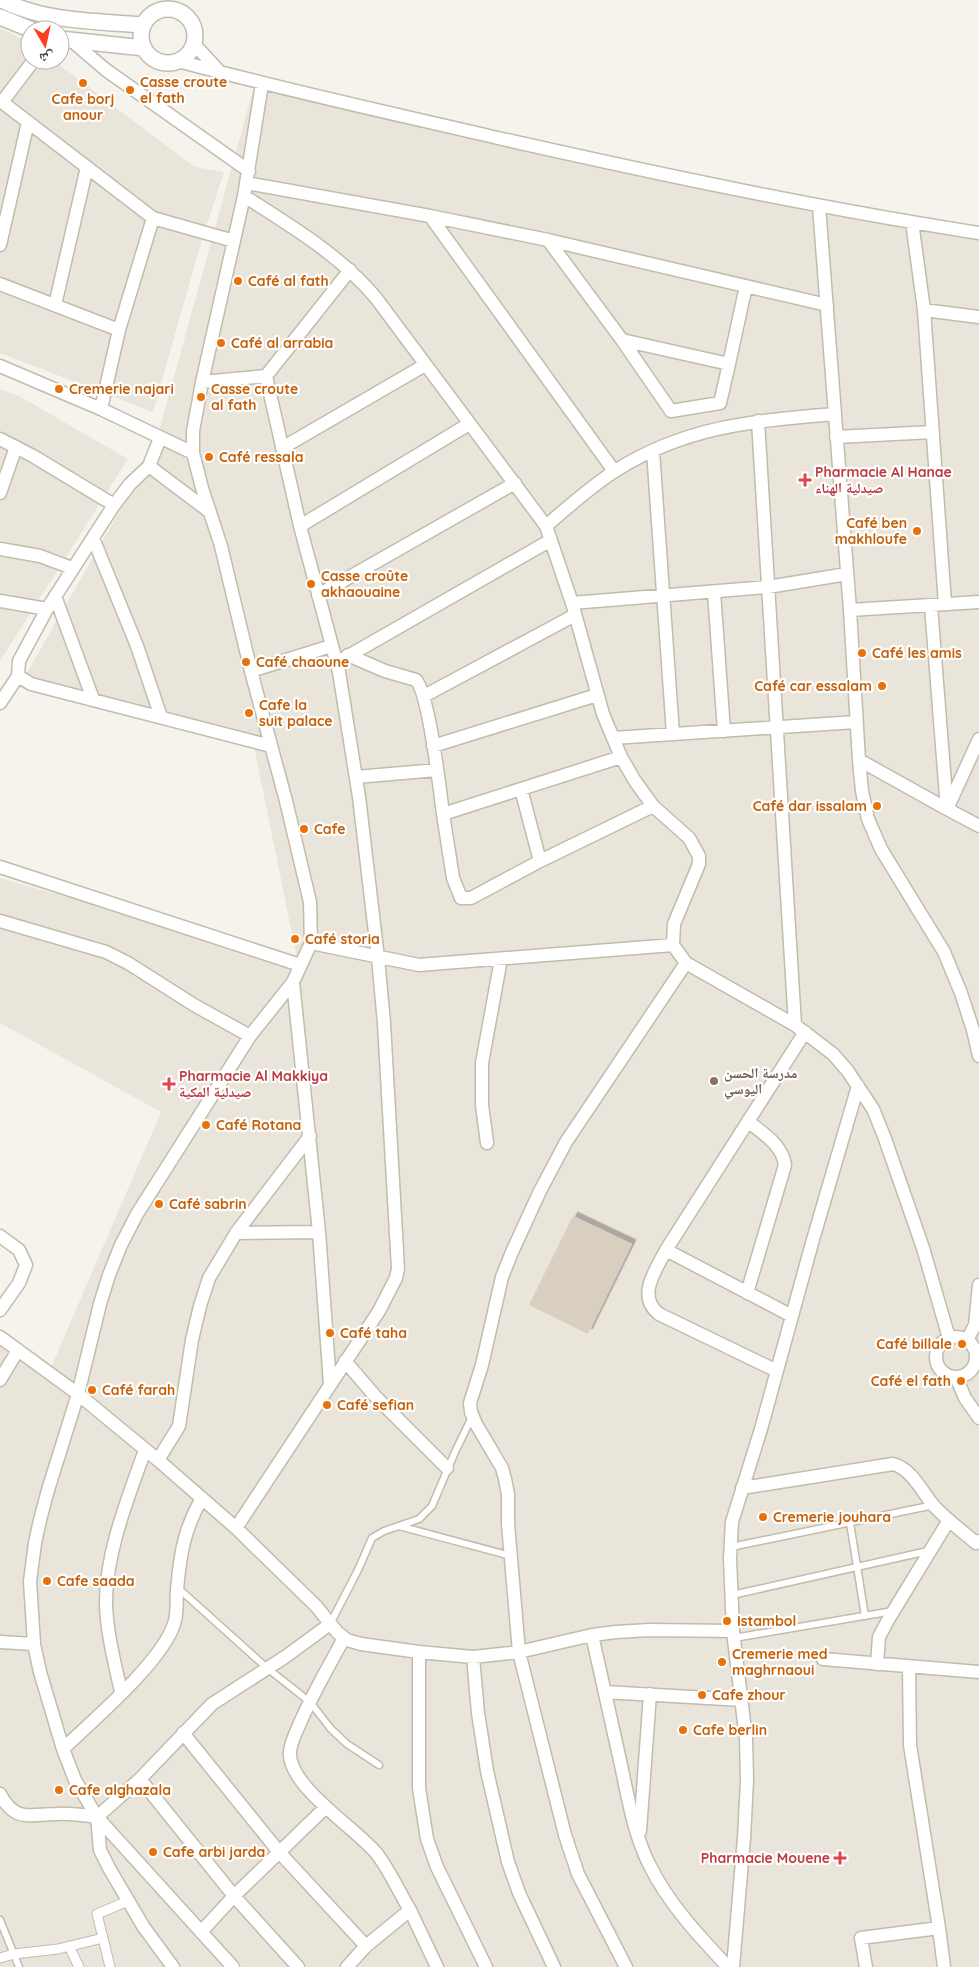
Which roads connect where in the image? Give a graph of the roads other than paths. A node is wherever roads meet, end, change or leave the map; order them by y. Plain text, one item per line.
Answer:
1 (0, 0) edge
2 (162, 0) edge
3 (187, 0) edge
4 (0, 17) edge
5 (189, 18) junction
6 (148, 19) junction
7 (20, 25) edge
8 (70, 40) edge
9 (70, 43) edge
10 (194, 44) junction
11 (144, 48) junction
12 (178, 61) junction
13 (26, 70) edge
14 (220, 72) junction
15 (262, 84) junction
16 (1, 103) edge
17 (28, 122) junction
18 (87, 167) junction
19 (246, 183) junction
20 (819, 206) junction
21 (430, 216) junction
22 (152, 218) junction
23 (912, 222) junction
24 (979, 233) edge
25 (548, 240) junction
26 (234, 241) junction
27 (0, 245) edge
28 (350, 270) junction
29 (0, 284) edge
30 (746, 286) junction
31 (56, 305) junction
32 (827, 305) junction
33 (924, 310) junction
34 (979, 317) edge
35 (119, 330) junction
36 (622, 340) junction
37 (729, 364) junction
38 (425, 365) junction
39 (0, 366) edge
40 (266, 376) junction
41 (202, 382) junction
42 (102, 409) junction
43 (834, 414) junction
44 (758, 421) junction
45 (469, 424) junction
46 (933, 432) junction
47 (836, 437) junction
48 (160, 438) junction
49 (0, 439) edge
50 (16, 447) junction
51 (282, 448) junction
52 (653, 451) junction
53 (193, 454) junction
54 (148, 466) junction
55 (614, 472) junction
56 (515, 483) junction
57 (0, 493) edge
58 (114, 505) junction
59 (210, 512) junction
60 (300, 526) junction
61 (546, 526) junction
62 (93, 538) junction
63 (550, 540) junction
64 (0, 549) edge
65 (72, 568) junction
66 (848, 574) junction
67 (768, 588) junction
68 (714, 592) junction
69 (318, 595) junction
70 (55, 596) junction
71 (664, 596) junction
72 (0, 601) edge
73 (979, 602) edge
74 (945, 604) junction
75 (931, 606) junction
76 (47, 609) junction
77 (573, 609) junction
78 (850, 610) junction
79 (331, 646) junction
80 (348, 655) junction
81 (336, 663) junction
82 (251, 670) junction
83 (18, 676) junction
84 (597, 695) junction
85 (424, 696) junction
86 (1, 699) edge
87 (93, 699) junction
88 (161, 717) junction
89 (856, 722) junction
90 (778, 728) junction
91 (724, 731) junction
92 (673, 734) junction
93 (613, 738) junction
94 (979, 739) edge
95 (271, 746) junction
96 (433, 746) junction
97 (621, 757) junction
98 (858, 760) junction
99 (437, 770) junction
100 (356, 777) junction
101 (521, 789) junction
102 (654, 806) junction
103 (947, 809) junction
104 (443, 814) junction
105 (979, 826) edge
106 (540, 861) junction
107 (0, 868) edge
108 (0, 921) edge
109 (311, 943) junction
110 (673, 945) junction
111 (378, 958) junction
112 (501, 959) junction
113 (686, 963) junction
114 (300, 965) junction
115 (293, 982) junction
116 (800, 1028) junction
117 (250, 1036) junction
118 (979, 1056) edge
119 (858, 1086) junction
120 (748, 1121) junction
121 (310, 1136) junction
122 (487, 1143) dead end
123 (319, 1232) junction
124 (236, 1233) junction
125 (0, 1236) edge
126 (666, 1250) junction
127 (979, 1285) edge
128 (747, 1292) junction
129 (0, 1310) edge
130 (792, 1316) junction
131 (0, 1337) edge
132 (949, 1338) junction
133 (967, 1340) junction
134 (18, 1350) junction
135 (978, 1356) edge
136 (345, 1361) junction
137 (777, 1371) junction
138 (956, 1377) junction
139 (0, 1380) edge
140 (330, 1384) junction
141 (78, 1394) junction
142 (472, 1417) junction
143 (979, 1418) edge
144 (145, 1450) junction
145 (158, 1460) junction
146 (447, 1468) junction
147 (742, 1488) junction
148 (202, 1498) junction
149 (934, 1505) junction
150 (949, 1520) junction
151 (850, 1523) junction
152 (399, 1526) junction
153 (236, 1528) junction
154 (979, 1541) edge
155 (731, 1547) junction
156 (932, 1550) junction
157 (511, 1556) junction
158 (857, 1568) junction
159 (178, 1588) junction
160 (732, 1595) junction
161 (894, 1610) junction
162 (865, 1616) junction
163 (330, 1624) junction
164 (592, 1634) junction
165 (733, 1634) junction
166 (344, 1638) junction
167 (0, 1642) edge
168 (34, 1644) junction
169 (419, 1652) junction
170 (519, 1652) junction
171 (473, 1657) junction
172 (823, 1658) dead end
173 (877, 1664) junction
174 (909, 1667) junction
175 (267, 1668) junction
176 (979, 1672) edge
177 (122, 1692) junction
178 (604, 1692) junction
179 (650, 1694) junction
180 (742, 1700) junction
181 (310, 1702) junction
182 (183, 1733) junction
183 (63, 1749) junction
184 (379, 1765) dead end
185 (140, 1779) junction
186 (0, 1794) edge
187 (326, 1807) junction
188 (97, 1817) junction
189 (639, 1840) junction
190 (279, 1852) junction
191 (234, 1896) junction
192 (128, 1900) junction
193 (410, 1910) junction
194 (0, 1920) edge
195 (938, 1928) junction
196 (201, 1932) junction
197 (104, 1938) junction
198 (69, 1946) junction
199 (366, 1946) junction
200 (14, 1954) junction
201 (0, 1958) edge
202 (19, 1967) edge
203 (79, 1967) edge
204 (110, 1967) edge
205 (173, 1967) edge
206 (232, 1967) edge
207 (298, 1967) edge
208 (347, 1967) edge
209 (437, 1967) edge
210 (486, 1967) edge
211 (554, 1967) edge
212 (626, 1967) edge
213 (728, 1967) edge
214 (733, 1967) edge
215 (866, 1967) edge
216 (944, 1967) edge

1 - 6 street
2 - 6 street
3 - 5 street
4 - 7 street
5 - 6 street
5 - 10 street
6 - 11 street
8 - 11 street
9 - 19 street
10 - 12 street
10 - 14 street
11 - 12 street
12 - 14 street
13 - 16 street
14 - 15 street
15 - 19 street
15 - 20 street
16 - 17 street
17 - 18 street
17 - 27 street
18 - 22 street
18 - 31 street
19 - 21 street
19 - 26 street
19 - 28 street
20 - 23 street
20 - 32 street
21 - 25 street
21 - 55 street
22 - 26 street
22 - 35 street
23 - 24 street
23 - 33 street
25 - 30 street
25 - 36 street
26 - 41 street
28 - 38 street
28 - 40 street
29 - 31 street
30 - 32 street
30 - 37 street
31 - 35 street
32 - 43 street
33 - 34 street
33 - 46 street
35 - 42 street
36 - 37 street
36 - 37 street
38 - 45 street
38 - 51 street
39 - 42 street
40 - 41 street
40 - 51 street
41 - 53 street
42 - 48 street
43 - 44 street
43 - 47 street
44 - 52 street
44 - 67 street
45 - 56 street
45 - 60 street
46 - 47 street
46 - 74 street
47 - 66 street
48 - 53 street
48 - 54 street
49 - 50 street
50 - 57 street
50 - 58 street
51 - 60 street
52 - 55 street
52 - 71 street
53 - 59 street
54 - 58 street
54 - 59 street
55 - 61 street
56 - 61 street
56 - 69 street
58 - 62 street
59 - 82 street
60 - 69 street
61 - 63 street
62 - 65 street
62 - 88 street
63 - 77 street
63 - 80 street
64 - 65 street
65 - 70 street
66 - 67 street
66 - 78 street
67 - 68 street
67 - 90 street
68 - 71 street
68 - 91 street
69 - 79 street
70 - 76 street
70 - 87 street
71 - 77 street
71 - 92 street
72 - 76 street
73 - 74 street
74 - 75 street
75 - 78 street
75 - 103 street
76 - 83 street
77 - 84 street
77 - 85 street
78 - 89 street
79 - 81 street
79 - 82 street
80 - 81 street
80 - 85 street
81 - 100 street
82 - 95 street
83 - 86 street
83 - 87 street
84 - 93 street
84 - 96 street
85 - 96 street
87 - 88 street
88 - 95 street
89 - 90 street
89 - 98 street
90 - 91 street
90 - 116 street
91 - 92 street
92 - 93 street
93 - 97 street
94 - 103 street
95 - 109 street
96 - 99 street
97 - 101 street
97 - 102 street
98 - 103 street
98 - 118 street
99 - 100 street
99 - 104 street
100 - 111 street
101 - 104 street
101 - 106 street
102 - 106 street
102 - 110 street
103 - 105 street
104 - 106 street
107 - 114 street
108 - 117 street
109 - 111 street
109 - 114 street
110 - 112 street
110 - 113 street
111 - 112 street
111 - 136 street
112 - 122 street
113 - 116 street
113 - 142 street
114 - 115 street
115 - 117 street
115 - 121 street
116 - 119 street
116 - 120 street
117 - 141 street
119 - 130 street
119 - 132 street
120 - 126 street
120 - 128 street
121 - 123 street
121 - 124 street
123 - 124 street
123 - 140 street
124 - 145 street
125 - 129 street
126 - 128 street
126 - 137 street
127 - 133 street
128 - 130 street
130 - 137 street
131 - 134 street
132 - 133 street
132 - 138 street
133 - 135 street
134 - 139 street
134 - 141 street
135 - 138 street
136 - 140 street
136 - 146 street
137 - 147 street
138 - 143 street
140 - 153 street
141 - 144 street
141 - 168 street
142 - 146 lane
142 - 157 street
144 - 145 street
144 - 177 street
145 - 148 street
146 - 152 lane
147 - 149 street
147 - 155 street
148 - 153 street
148 - 159 street
149 - 150 street
149 - 151 lane
150 - 154 street
150 - 156 street
151 - 155 lane
151 - 158 lane
152 - 157 lane
152 - 163 lane
153 - 163 street
155 - 160 street
156 - 158 lane
156 - 161 street
157 - 170 street
158 - 160 lane
158 - 162 lane
159 - 175 lane
159 - 177 street
160 - 165 street
161 - 162 lane
161 - 173 street
162 - 165 lane
163 - 166 street
163 - 175 street
164 - 165 street
164 - 170 street
164 - 178 street
165 - 180 street
166 - 169 street
166 - 181 street
167 - 168 street
168 - 183 street
169 - 171 street
169 - 210 street
170 - 171 street
170 - 212 street
171 - 211 street
172 - 173 street
173 - 174 street
174 - 176 street
174 - 195 street
175 - 181 lane
175 - 182 street
177 - 183 street
178 - 179 street
178 - 189 street
179 - 180 street
179 - 189 street
180 - 214 street
181 - 184 lane
181 - 187 street
182 - 185 street
182 - 190 street
183 - 188 street
185 - 188 street
185 - 191 street
186 - 188 street
187 - 190 street
187 - 193 street
188 - 192 street
188 - 196 street
189 - 213 street
190 - 191 street
190 - 199 street
191 - 196 street
191 - 207 street
192 - 197 street
192 - 205 street
193 - 199 street
193 - 209 street
194 - 200 lane
195 - 215 street
195 - 216 street
196 - 206 street
197 - 198 street
197 - 204 street
198 - 200 street
198 - 203 street
199 - 208 street
200 - 201 street
200 - 202 lane

